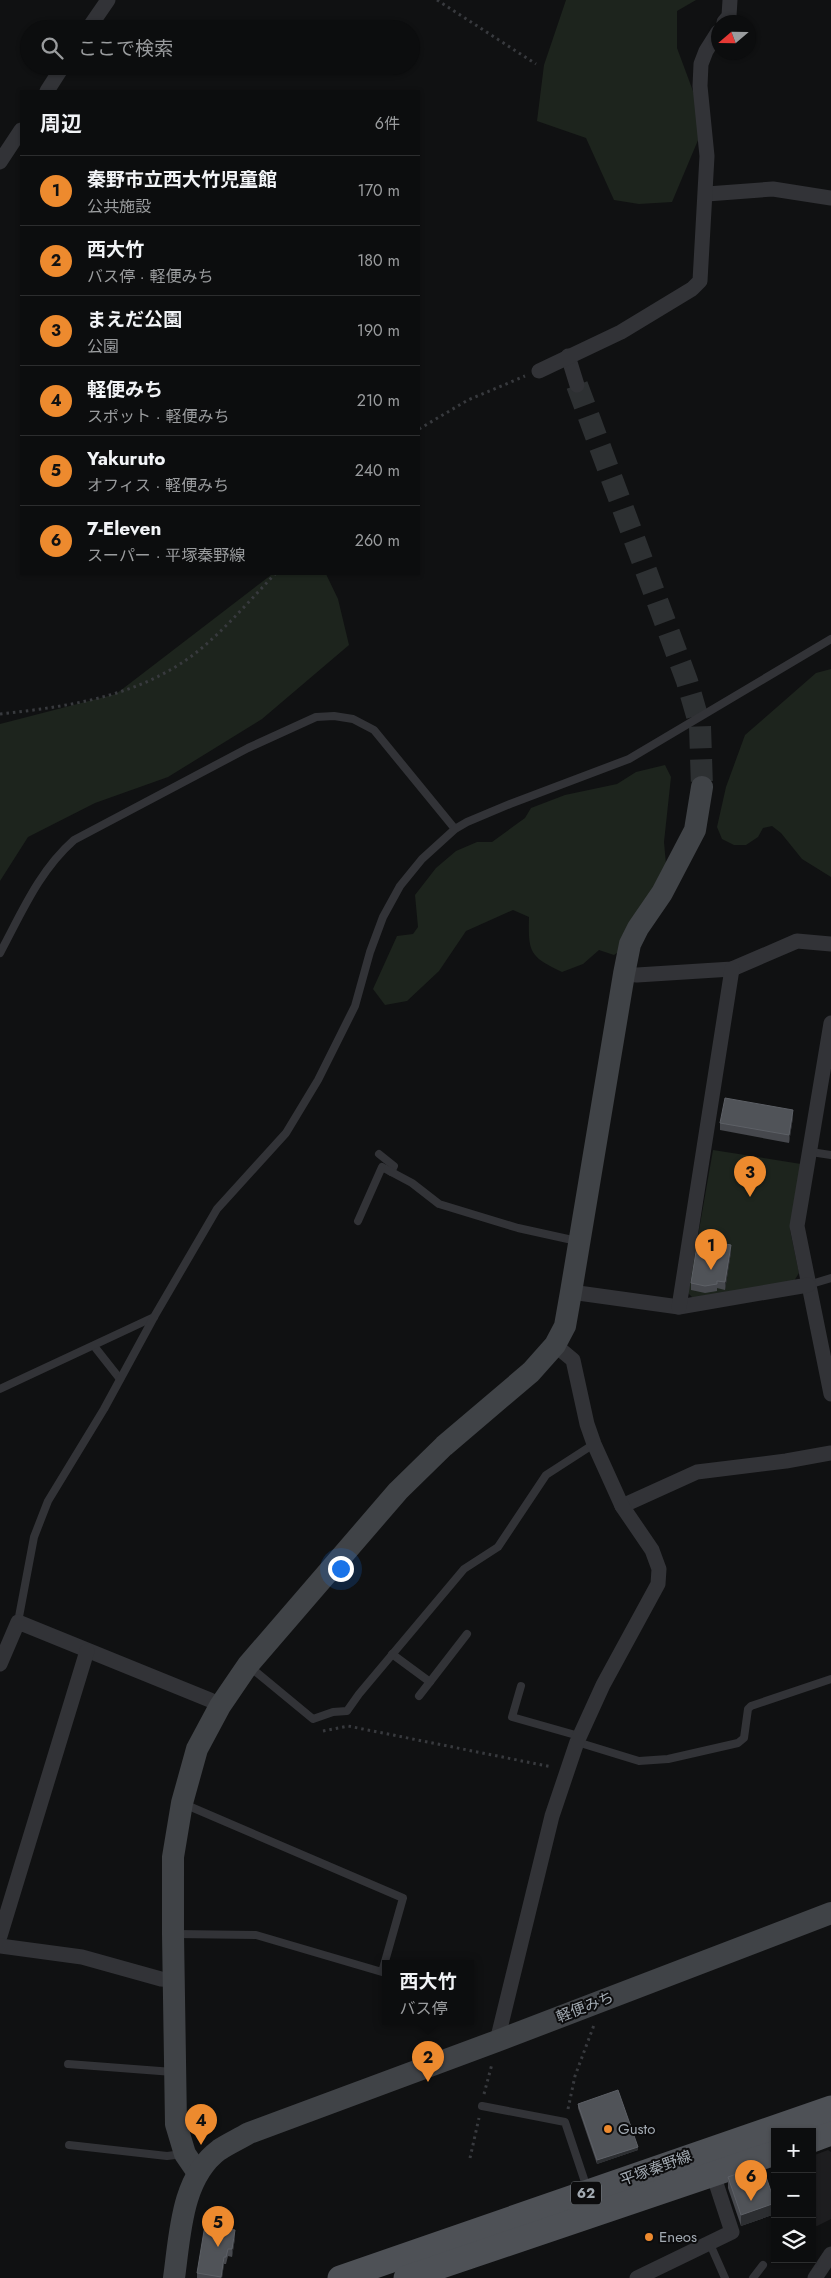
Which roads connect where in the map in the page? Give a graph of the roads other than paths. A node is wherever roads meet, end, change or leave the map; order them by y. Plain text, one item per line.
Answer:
1 (108, 0) edge
2 (730, 0) edge
3 (729, 15) edge
4 (94, 20) edge
5 (711, 43) edge
6 (57, 75) edge
7 (48, 90) edge
8 (20, 132) edge
9 (0, 162) edge
10 (706, 194) junction
11 (831, 198) edge
12 (568, 356) junction
13 (539, 371) road end
14 (578, 385) tunnel mouth
15 (831, 639) edge
16 (702, 787) tunnel mouth
17 (455, 829) junction
18 (831, 944) edge
19 (0, 953) edge
20 (732, 969) junction
21 (624, 974) junction
22 (831, 1023) edge
23 (811, 1152) junction
24 (379, 1154) dead end
25 (831, 1156) edge
26 (391, 1172) junction
27 (358, 1220) dead end
28 (579, 1242) junction
29 (831, 1278) edge
30 (808, 1285) junction
31 (571, 1292) junction
32 (679, 1307) junction
33 (154, 1317) junction
34 (555, 1344) junction
35 (94, 1346) junction
36 (120, 1379) junction
37 (0, 1389) edge
38 (831, 1394) edge
39 (594, 1444) junction
40 (831, 1453) edge
41 (622, 1506) junction
42 (18, 1622) junction
43 (467, 1634) dead end
44 (87, 1651) junction
45 (392, 1654) junction
46 (0, 1664) edge
47 (248, 1666) junction
48 (831, 1679) edge
49 (430, 1682) junction
50 (521, 1686) dead end
51 (419, 1696) dead end
52 (220, 1706) junction
53 (578, 1739) junction
54 (182, 1804) junction
55 (830, 1916) edge
56 (173, 1934) junction
57 (0, 1936) edge
58 (0, 1946) edge
59 (385, 1960) edge
60 (382, 1972) edge
61 (173, 1980) junction
62 (494, 2052) junction
63 (68, 2064) dead end
64 (175, 2072) junction
65 (482, 2106) road end
66 (831, 2108) edge
67 (831, 2133) edge
68 (816, 2139) edge
69 (70, 2145) dead end
70 (706, 2150) junction
71 (771, 2154) edge
72 (191, 2163) junction
73 (713, 2174) junction
74 (588, 2192) junction
75 (710, 2244) junction
76 (831, 2254) edge
77 (763, 2265) dead end
78 (174, 2278) edge
79 (340, 2278) edge
80 (406, 2278) edge
81 (637, 2278) edge
82 (726, 2278) edge
83 (753, 2278) edge
84 (815, 2278) edge

1 - 4 street
2 - 3 street
5 - 10 street
6 - 7 street
8 - 9 street
10 - 11 street
10 - 12 street
12 - 13 street
12 - 14 street
15 - 17 lane
16 - 21 street
17 - 19 lane
17 - 33 lane
18 - 20 street
20 - 21 street
20 - 32 street
21 - 28 street
22 - 23 street
23 - 25 lane
23 - 30 street
24 - 26 lane
26 - 27 lane
26 - 28 lane
28 - 31 street
29 - 30 lane
30 - 32 street
30 - 38 street
31 - 32 street
31 - 34 street
33 - 35 lane
33 - 36 lane
34 - 39 street
34 - 47 street
35 - 36 lane
35 - 37 lane
36 - 42 lane
39 - 41 street
39 - 45 lane
40 - 41 street
41 - 53 street
42 - 44 street
42 - 46 street
43 - 49 lane
44 - 52 street
44 - 57 street
45 - 47 lane
45 - 49 lane
47 - 52 street
48 - 53 lane
49 - 51 lane
50 - 53 lane
52 - 54 street
53 - 62 street
54 - 56 street
54 - 59 lane
55 - 62 street, 軽便みち
56 - 60 lane
56 - 61 street
58 - 61 street
61 - 64 street
62 - 72 street, 軽便みち
63 - 64 lane
64 - 72 street
65 - 74 lane
66 - 70 main road, 平塚秦野線 / 62
67 - 68 main road
69 - 72 lane
70 - 73 street
70 - 74 main road, 平塚秦野線 / 62
71 - 73 main road, 平塚秦野線 / 62
72 - 78 street, 軽便みち
73 - 75 street
73 - 80 main road, 平塚秦野線 / 62
74 - 79 main road, 平塚秦野線 / 62
75 - 81 street
75 - 82 lane
76 - 84 street
77 - 83 lane

